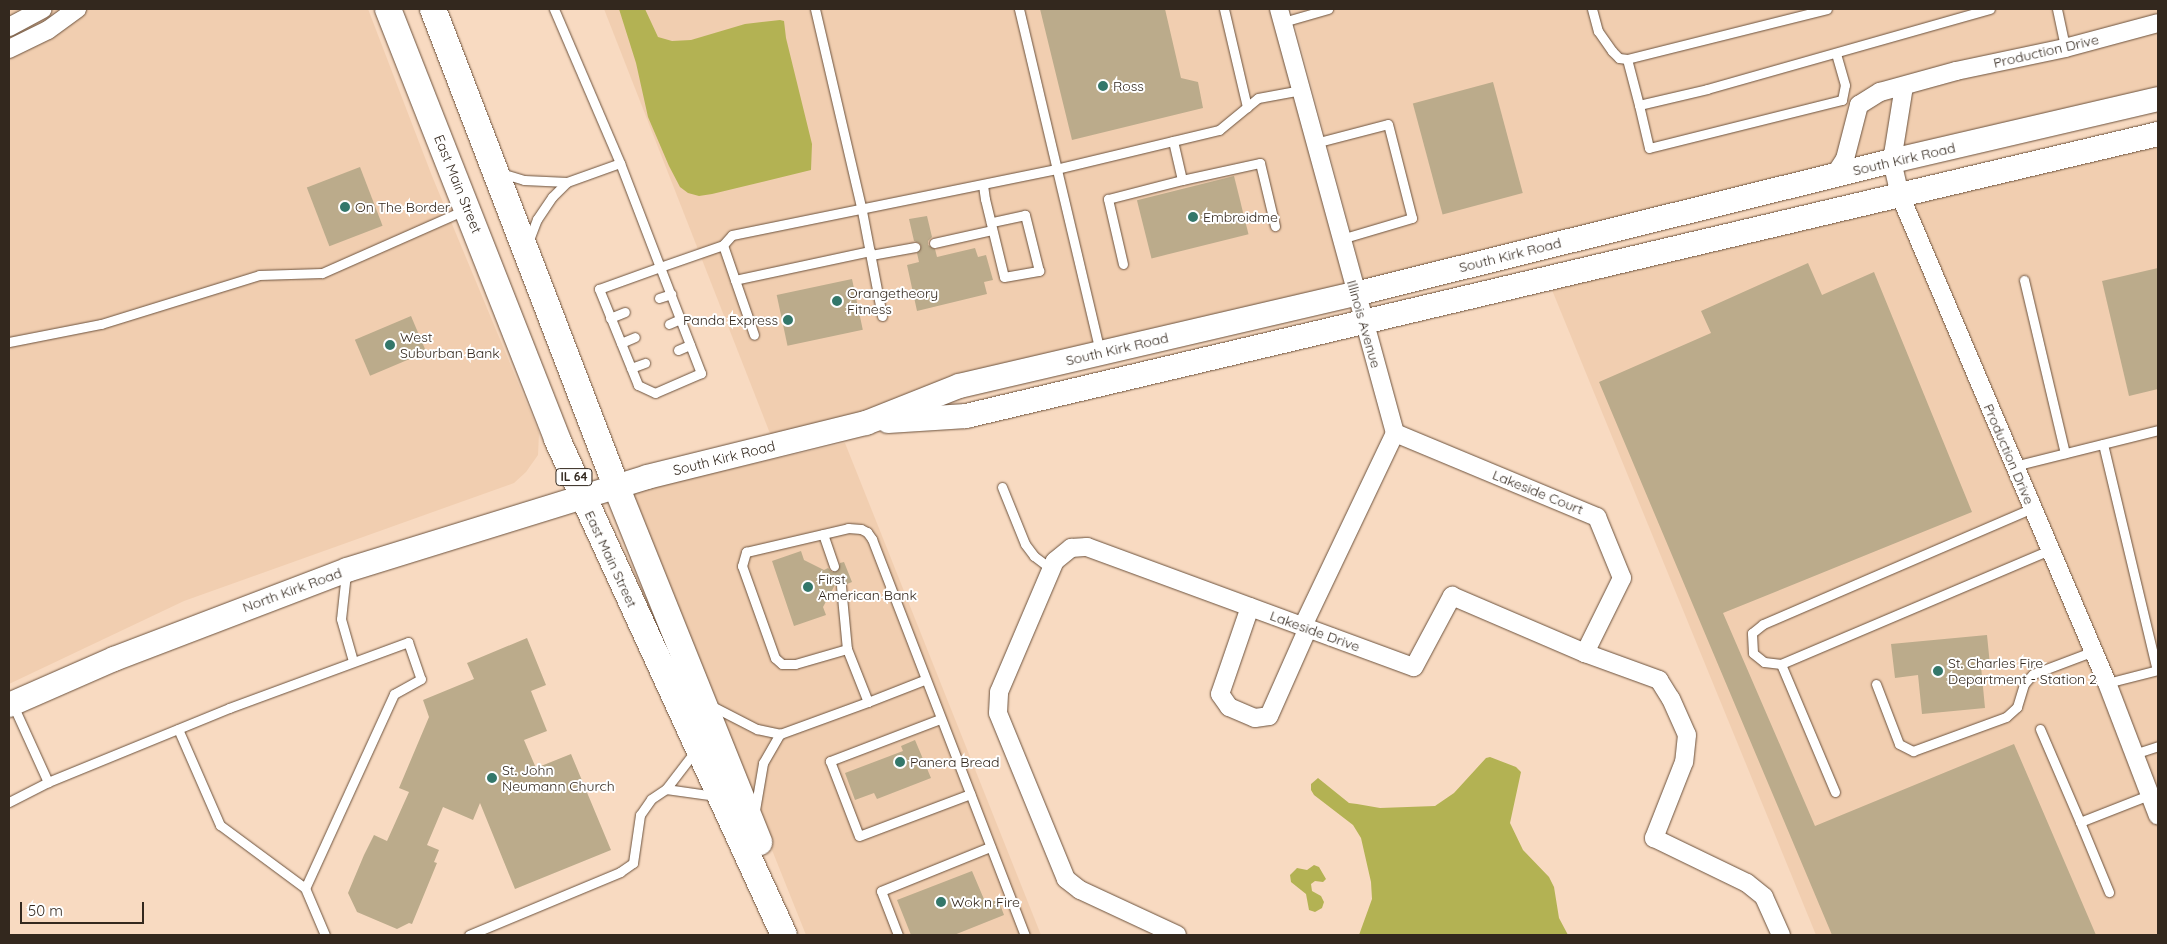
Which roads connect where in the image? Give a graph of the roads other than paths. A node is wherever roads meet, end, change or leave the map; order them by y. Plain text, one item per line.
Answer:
1 (43, 9) edge
2 (77, 9) edge
3 (388, 9) edge
4 (432, 9) edge
5 (554, 9) edge
6 (815, 9) edge
7 (1018, 9) edge
8 (1224, 9) edge
9 (1328, 9) edge
10 (1592, 9) edge
11 (1827, 9) edge
12 (1990, 9) edge
13 (2058, 9) edge
14 (1281, 15) edge
15 (2158, 23) edge
16 (9, 27) edge
17 (2065, 48) junction
18 (9, 49) edge
19 (1836, 53) junction
20 (1627, 59) junction
21 (1904, 86) junction
22 (1301, 90) junction
23 (2158, 98) edge
24 (1639, 105) junction
25 (1247, 107) junction
26 (2158, 134) edge
27 (1173, 141) junction
28 (1315, 143) junction
29 (1892, 161) junction
30 (620, 163) junction
31 (1056, 169) junction
32 (495, 171) junction
33 (1834, 176) junction
34 (1182, 180) junction
35 (567, 182) junction
36 (983, 184) junction
37 (1900, 195) junction
38 (468, 209) junction
39 (862, 210) junction
40 (992, 226) junction
41 (1274, 226) dead end
42 (1341, 239) junction
43 (934, 243) dead end
44 (723, 245) junction
45 (915, 246) dead end
46 (525, 249) junction
47 (870, 253) junction
48 (1123, 264) dead end
49 (660, 267) junction
50 (735, 280) junction
51 (2024, 280) dead end
52 (671, 294) junction
53 (1355, 294) junction
54 (659, 298) dead end
55 (625, 312) dead end
56 (882, 316) dead end
57 (610, 318) junction
58 (680, 319) junction
59 (669, 324) dead end
60 (1363, 324) junction
61 (754, 335) dead end
62 (635, 337) dead end
63 (9, 342) edge
64 (621, 343) junction
65 (690, 345) junction
66 (678, 350) dead end
67 (1100, 353) junction
68 (645, 363) dead end
69 (631, 368) junction
70 (866, 423) junction
71 (2158, 430) edge
72 (1395, 433) junction
73 (2103, 444) junction
74 (2065, 453) junction
75 (2014, 466) junction
76 (616, 486) junction
77 (1002, 487) dead end
78 (582, 497) junction
79 (2032, 508) junction
80 (823, 534) junction
81 (2050, 550) junction
82 (834, 566) dead end
83 (1052, 569) junction
84 (347, 570) junction
85 (841, 586) dead end
86 (1250, 607) junction
87 (1305, 627) junction
88 (847, 649) junction
89 (2094, 651) junction
90 (1585, 654) junction
91 (354, 661) junction
92 (1781, 664) junction
93 (2157, 670) edge
94 (924, 680) junction
95 (2107, 683) junction
96 (1876, 684) dead end
97 (701, 700) junction
98 (10, 701) edge
99 (868, 702) junction
100 (940, 719) junction
101 (178, 729) junction
102 (2040, 729) dead end
103 (780, 734) junction
104 (2158, 746) edge
105 (697, 748) junction
106 (2134, 754) junction
107 (48, 782) junction
108 (666, 789) junction
109 (1835, 792) dead end
110 (970, 794) junction
111 (2149, 795) junction
112 (720, 796) junction
113 (9, 802) edge
114 (2158, 816) edge
115 (2080, 822) junction
116 (752, 825) junction
117 (990, 846) junction
118 (305, 888) junction
119 (2109, 892) dead end
120 (325, 935) edge
121 (469, 935) edge
122 (786, 935) edge
123 (898, 935) edge
124 (1025, 935) edge
125 (1177, 935) edge
126 (1781, 935) edge

1 - 16 street
2 - 18 street
3 - 38 main road, East Main Street / IL 64
4 - 32 main road, East Main Street / IL 64
5 - 30 lane
6 - 39 lane
7 - 31 lane
8 - 25 lane
9 - 14 lane
10 - 20 lane
11 - 20 lane
12 - 19 lane
13 - 17 lane
14 - 22 street, Illinois Avenue
15 - 17 street, Production Drive
17 - 21 street, Production Drive
19 - 24 lane
19 - 24 lane
20 - 24 lane
21 - 29 street, Production Drive
21 - 33 street, Production Drive
22 - 25 lane
22 - 28 street, Illinois Avenue
23 - 29 main road, South Kirk Road
25 - 27 lane
26 - 37 main road, South Kirk Road
27 - 31 lane
27 - 34 lane
28 - 42 street, Illinois Avenue
28 - 42 lane
29 - 33 main road, South Kirk Road
29 - 37 street, Production Drive
30 - 35 lane
30 - 49 lane
31 - 36 lane
31 - 67 lane
32 - 35 lane
32 - 46 main road, East Main Street / IL 64
33 - 53 main road, South Kirk Road
34 - 41 lane
34 - 48 lane
35 - 46 lane
36 - 39 lane
36 - 40 lane
37 - 60 main road, South Kirk Road
37 - 75 street, Production Drive
38 - 63 lane
38 - 78 main road, East Main Street / IL 64
39 - 44 lane
39 - 47 lane
40 - 40 lane
40 - 43 lane
42 - 53 street, Illinois Avenue
44 - 49 lane
44 - 50 lane
45 - 47 lane
46 - 76 main road, East Main Street / IL 64
47 - 50 lane
47 - 56 lane
49 - 52 lane
49 - 57 lane
50 - 61 lane
51 - 74 lane
52 - 54 lane
52 - 58 lane
53 - 60 street, Illinois Avenue
53 - 67 main road, South Kirk Road
55 - 57 lane
57 - 64 lane
58 - 59 lane
58 - 65 lane
60 - 70 main road, South Kirk Road
60 - 72 street, Illinois Avenue
62 - 64 lane
64 - 69 lane
65 - 66 lane
65 - 69 lane
67 - 70 main road, South Kirk Road
68 - 69 lane
70 - 76 main road, South Kirk Road
71 - 73 lane
72 - 87 street
72 - 90 street, Lakeside Court
73 - 74 lane
73 - 93 lane
74 - 75 lane
75 - 79 street, Production Drive
76 - 78 main road, South Kirk Road
76 - 97 main road, East Main Street / IL 64
77 - 83 lane
78 - 84 main road, North Kirk Road
78 - 105 main road, East Main Street / IL 64
79 - 81 street, Production Drive
79 - 92 lane
80 - 82 lane
80 - 88 lane
80 - 94 lane
81 - 89 street, Production Drive
81 - 92 lane
83 - 86 street, Lakeside Drive
83 - 125 street, Lakeside Drive
84 - 91 lane
84 - 98 main road, North Kirk Road
85 - 88 lane
86 - 87 street, Lakeside Drive
86 - 87 street
87 - 90 street, Lakeside Drive
88 - 99 lane
89 - 95 street, Production Drive
89 - 96 lane
90 - 126 street, Lakeside Drive
91 - 101 lane
91 - 118 lane
92 - 109 lane
93 - 95 lane
94 - 99 lane
94 - 100 lane
95 - 106 street, Production Drive
97 - 103 lane
97 - 116 main road, East Main Street / IL 64
98 - 107 lane
99 - 103 lane
100 - 110 lane
100 - 110 lane
101 - 107 lane
101 - 118 lane
102 - 115 lane
103 - 116 lane
104 - 106 lane
105 - 108 lane
105 - 112 main road, East Main Street / IL 64
106 - 111 street, Production Drive
107 - 113 lane
108 - 112 lane
108 - 121 lane
110 - 117 lane
111 - 114 street, Production Drive
111 - 115 lane
112 - 122 main road, East Main Street / IL 64
115 - 119 lane
116 - 122 main road, East Main Street / IL 64
117 - 123 lane
117 - 124 lane
118 - 120 lane

